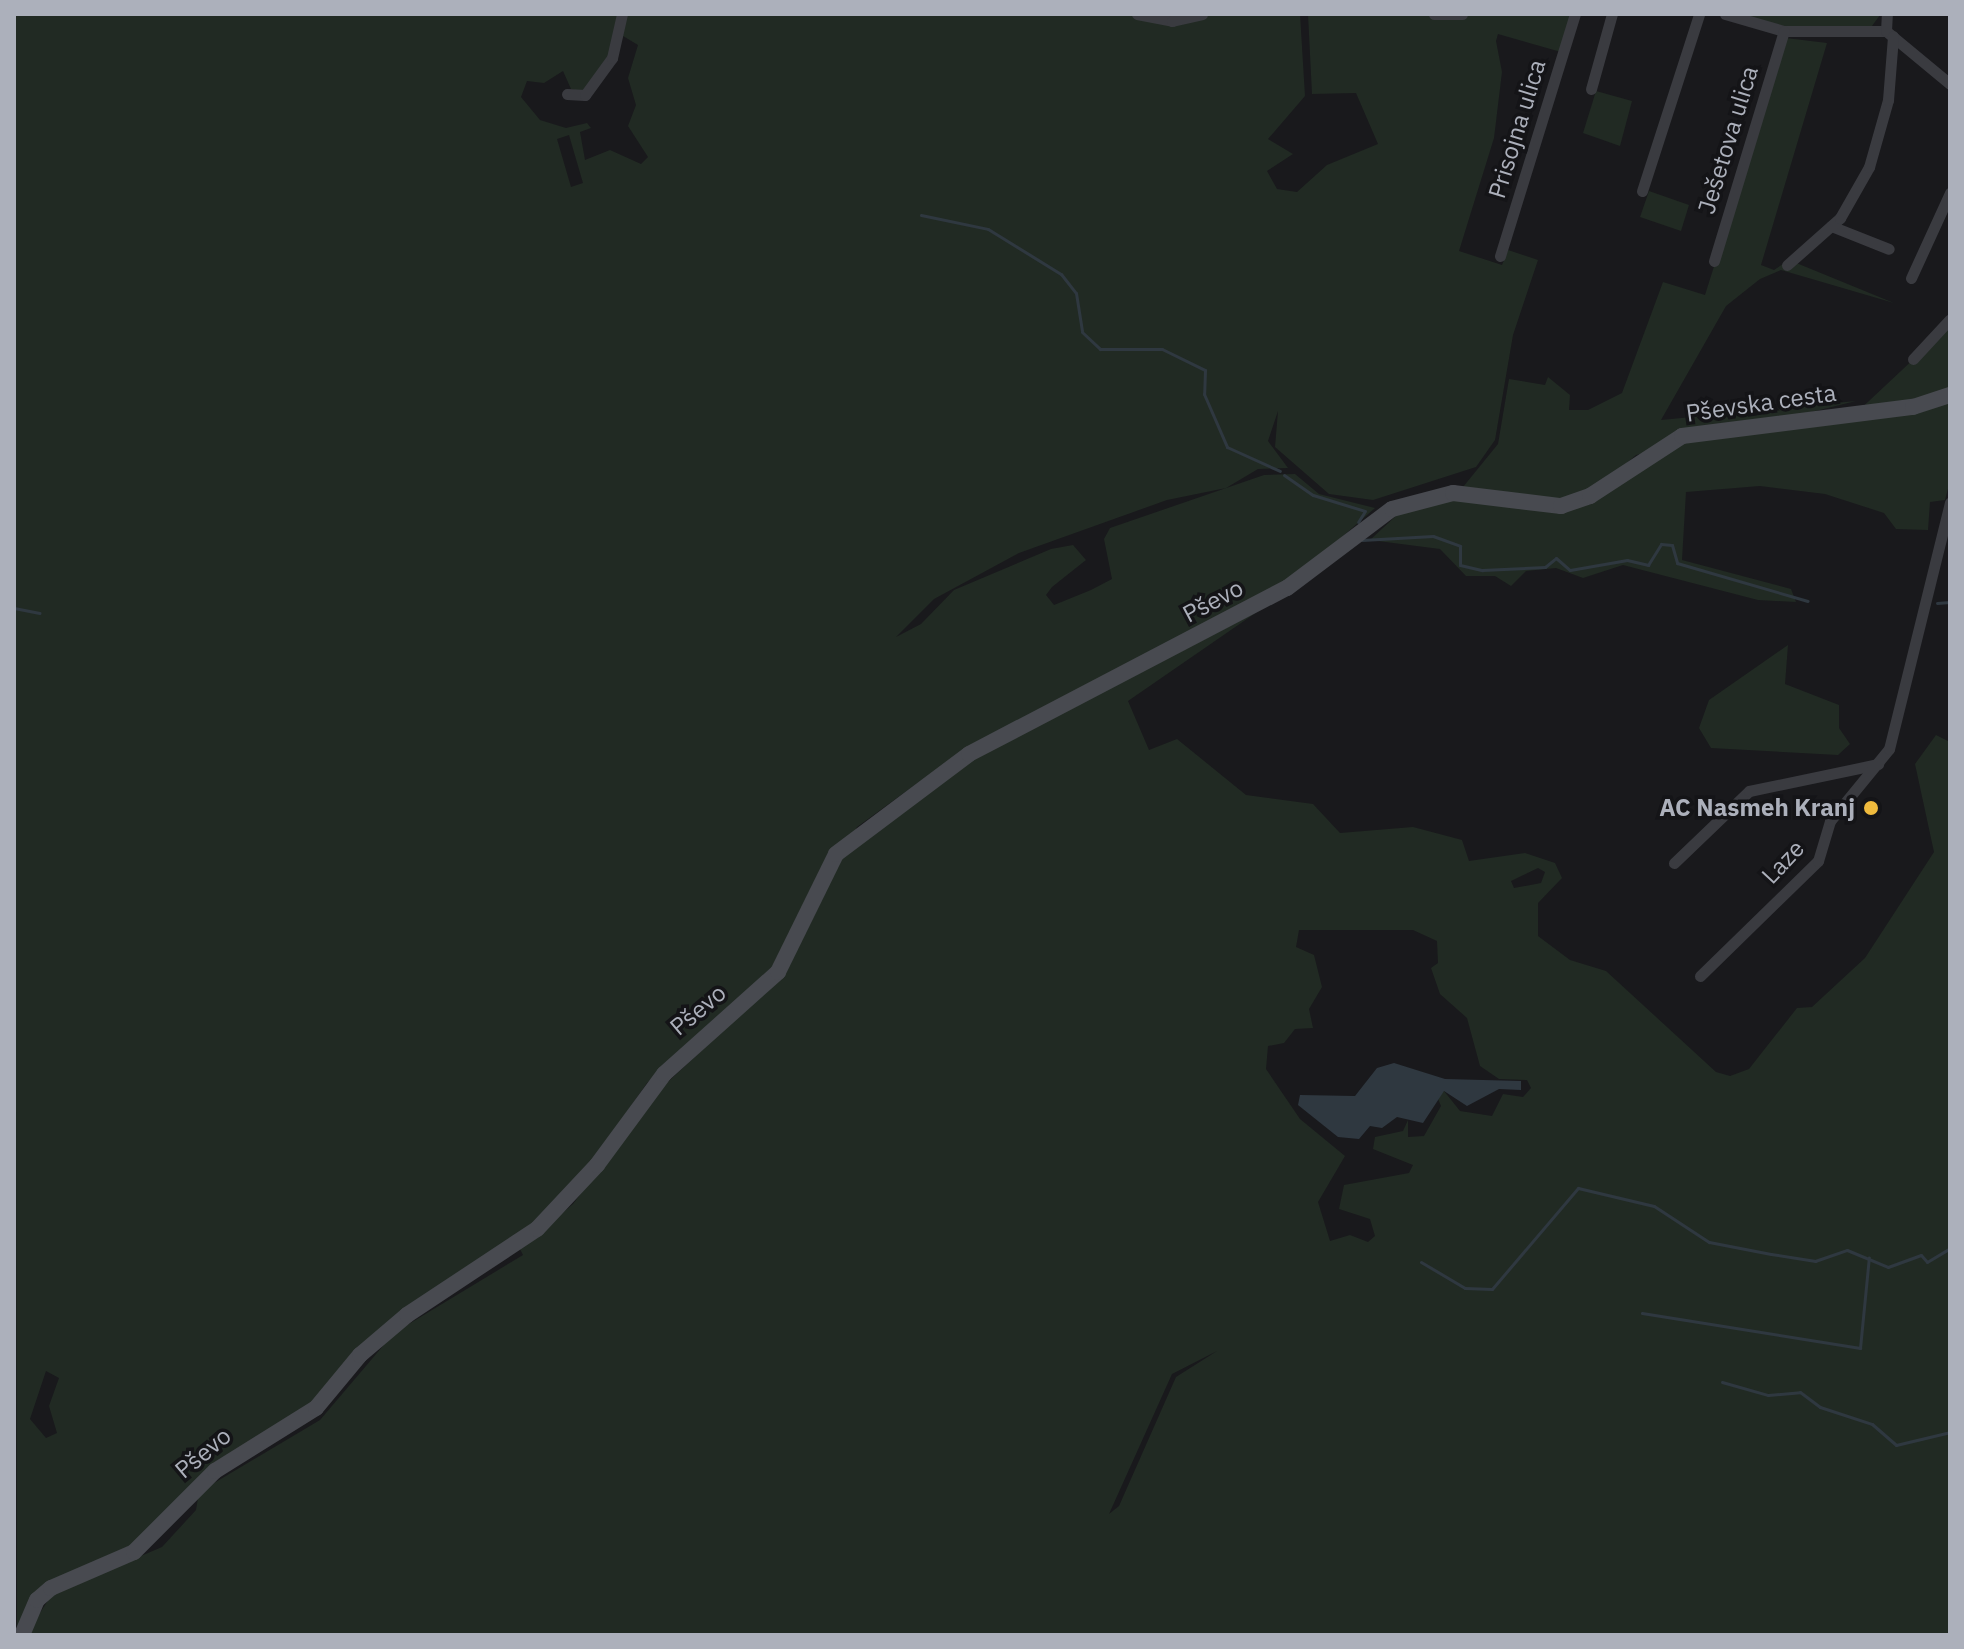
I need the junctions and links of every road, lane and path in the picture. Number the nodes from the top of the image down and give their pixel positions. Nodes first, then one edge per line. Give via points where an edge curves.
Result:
1 (622, 14) edge
2 (1137, 14) edge
3 (1202, 14) edge
4 (1434, 14) edge
5 (1462, 14) edge
6 (1575, 14) edge
7 (1612, 14) edge
8 (1699, 14) edge
9 (1725, 14) edge
10 (1887, 14) edge
11 (1784, 31) junction
12 (1889, 33) junction
13 (1950, 84) edge
14 (1591, 89) dead end
15 (567, 94) dead end
16 (1642, 191) dead end
17 (1950, 193) edge
18 (1831, 226) junction
19 (1889, 249) dead end
20 (1500, 256) dead end
21 (1714, 261) dead end
22 (1787, 265) dead end
23 (1911, 278) dead end
24 (1950, 319) edge
25 (1913, 359) dead end
26 (1950, 395) edge
27 (1453, 493) joint
28 (1950, 502) edge
29 (1878, 764) junction
30 (1674, 863) dead end
31 (1700, 976) dead end
32 (22, 1635) edge

1 - 15 street via 619,45 606,67 585,95
2 - 3 street via 1172,21
4 - 5 street
6 - 20 street, Prisojna ulica
7 - 14 street
8 - 16 street
9 - 11 street
10 - 12 street
11 - 12 street
11 - 21 street, Ješetova ulica
12 - 13 street
12 - 18 street via 1888,100 1869,167
17 - 23 street
18 - 19 street
18 - 22 street
24 - 25 street
26 - 27 street, Pševska cesta via 1913,407 1682,436 1561,506
27 - 32 street, Pševo via 1392,509 1287,588 969,754 869,824 836,854 778,972 664,1074 570,1197 537,1229 407,1315 360,1355 316,1408 215,1471 134,1552 51,1588 37,1600
28 - 29 street, Laze via 1920,642
29 - 30 street via 1749,791
29 - 31 street, Laze via 1830,821 1818,861

